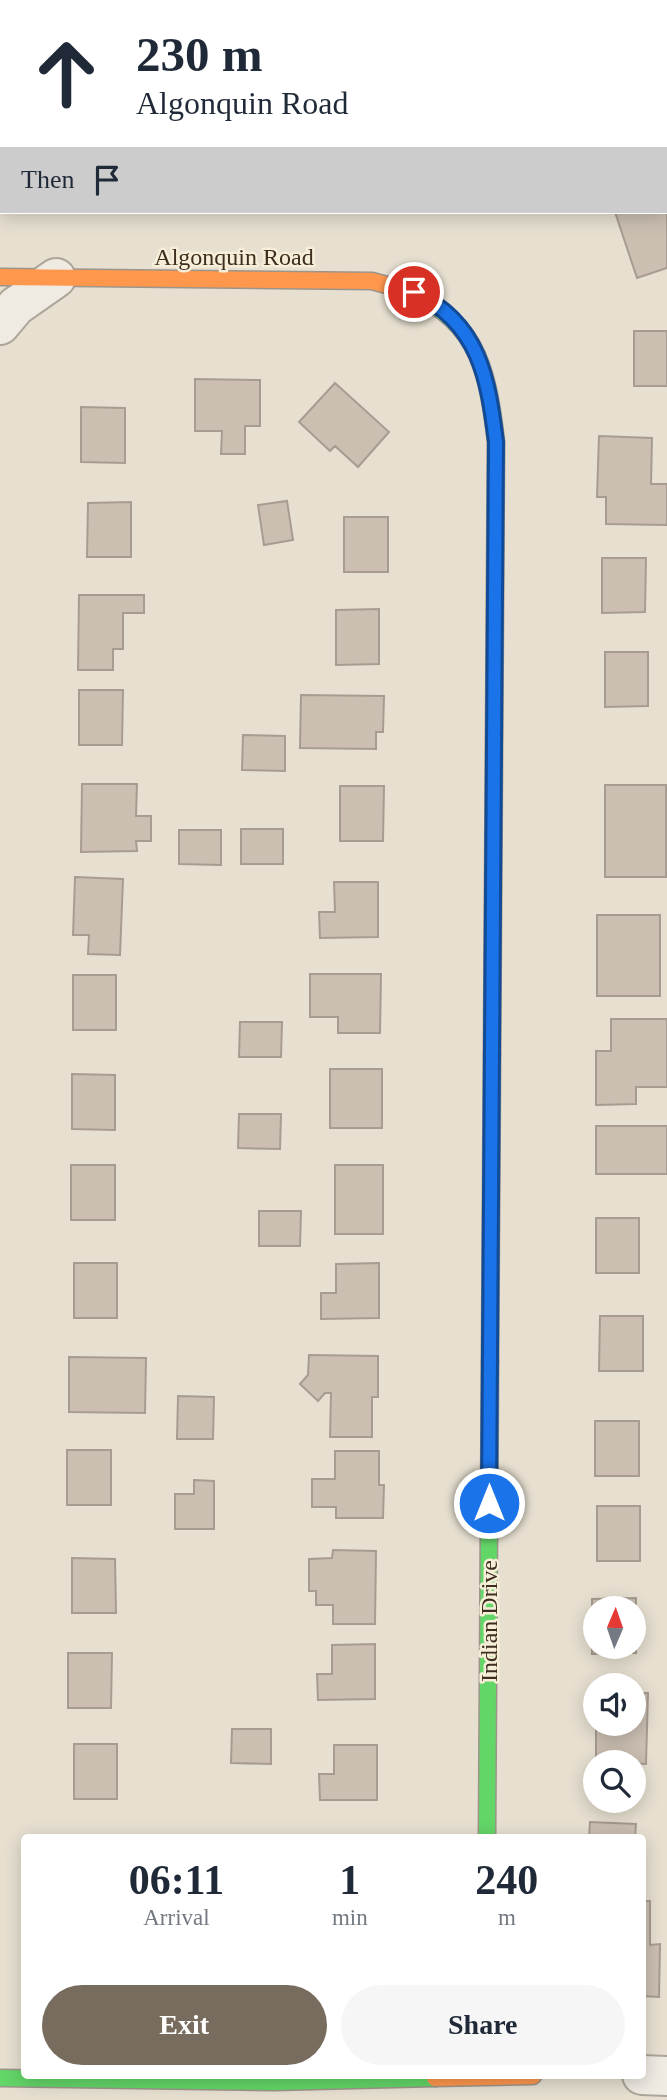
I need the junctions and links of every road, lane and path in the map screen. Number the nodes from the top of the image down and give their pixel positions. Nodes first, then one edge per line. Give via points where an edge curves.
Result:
1 (0, 277) edge
2 (55, 278) junction
3 (455, 322) joint
4 (0, 325) edge
5 (487, 1834) edge
6 (646, 2075) edge
7 (667, 2076) edge
8 (201, 2079) edge
9 (346, 2079) edge
10 (483, 2079) edge
11 (483, 2100) edge

1 - 2 street, Algonquin Road
2 - 3 street, Algonquin Road via 372,281 400,286 428,299
2 - 4 street via 16,306
3 - 5 street, Indian Drive via 485,370 496,442
6 - 7 street
8 - 9 street
10 - 11 street

